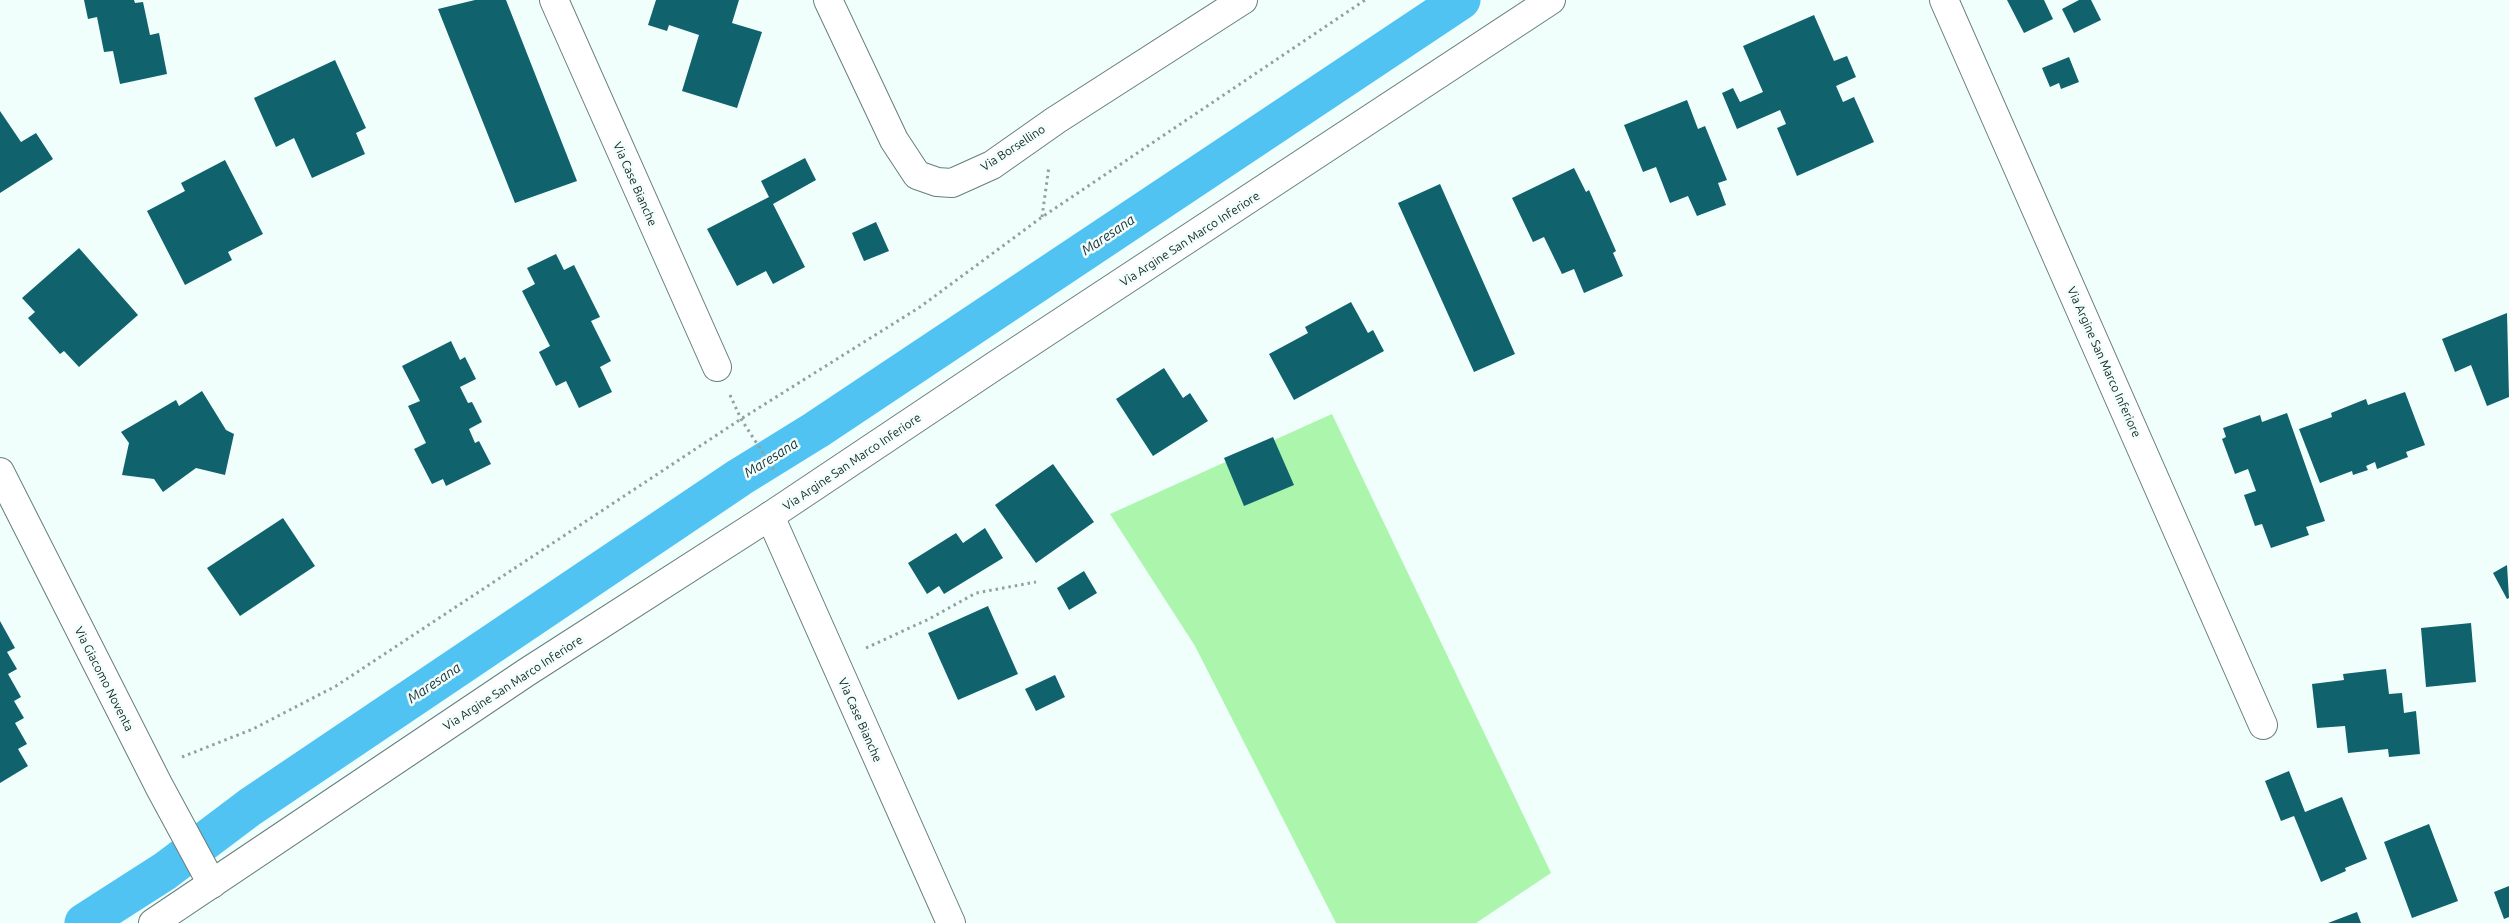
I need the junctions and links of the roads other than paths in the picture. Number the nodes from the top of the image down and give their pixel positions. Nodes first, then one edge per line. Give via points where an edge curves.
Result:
1 (554, 0) edge
2 (828, 0) edge
3 (1243, 0) edge
4 (1551, 0) edge
5 (1944, 0) edge
6 (717, 367) road end
7 (0, 472) edge
8 (770, 516) junction
9 (9, 519) edge
10 (2263, 725) dead end
11 (207, 876) junction
12 (153, 923) edge
13 (951, 923) edge

1 - 6 street, Via Case Bianche
2 - 3 street, Via Borsellino via 894,140 917,175 952,184 992,165
4 - 8 street, Via Argine San Marco Inferiore
5 - 10 street, Via Argine San Marco Inferiore
7 - 9 street, Via Giacomo Noventa
8 - 11 street, Via Argine San Marco Inferiore
8 - 13 street, Via Case Bianche
9 - 11 street, Via Giacomo Noventa
11 - 12 street, Via Argine San Marco Inferiore

